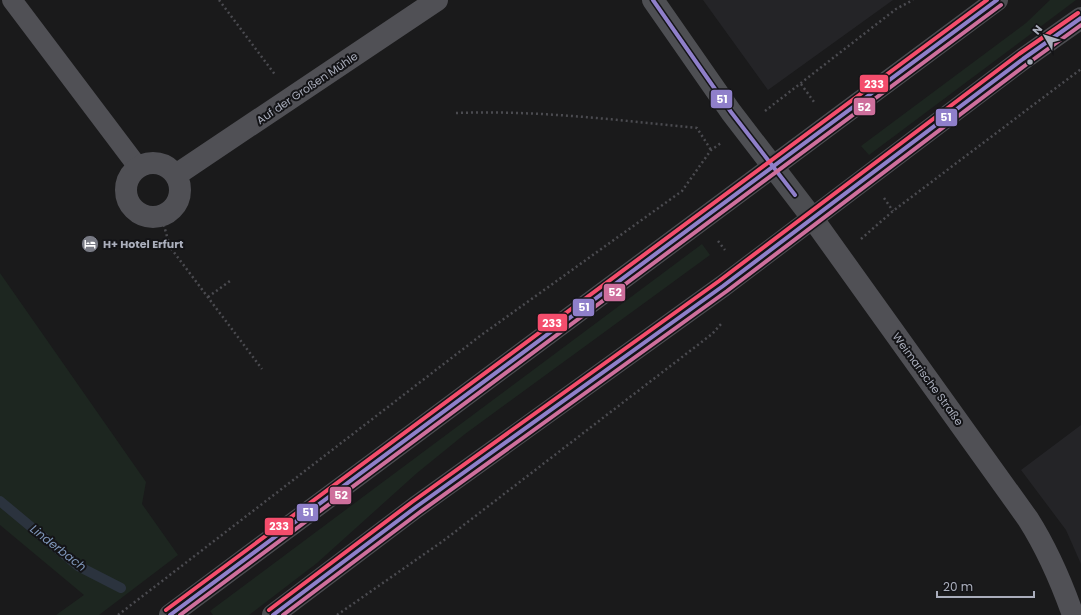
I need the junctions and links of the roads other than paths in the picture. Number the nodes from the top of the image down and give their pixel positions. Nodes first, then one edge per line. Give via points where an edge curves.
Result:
1 (12, 0) edge
2 (437, 0) edge
3 (653, 0) edge
4 (997, 0) edge
5 (1081, 18) edge
6 (138, 167) junction
7 (774, 168) junction
8 (176, 175) junction
9 (813, 219) junction
10 (170, 615) edge
11 (273, 615) edge
12 (1073, 615) edge

1 - 6 lane
2 - 8 street, Auf der Großen Mühle
3 - 7 street via 731,112
4 - 7 main road
5 - 9 main road
6 - 8 street via 156,162 169,167
6 - 8 street via 129,177 126,186 128,210 152,217 170,211 178,199 180,190
7 - 9 main road
7 - 10 main road
9 - 11 main road via 416,507
9 - 12 street, Weimarische Straße via 1024,512 1061,581

